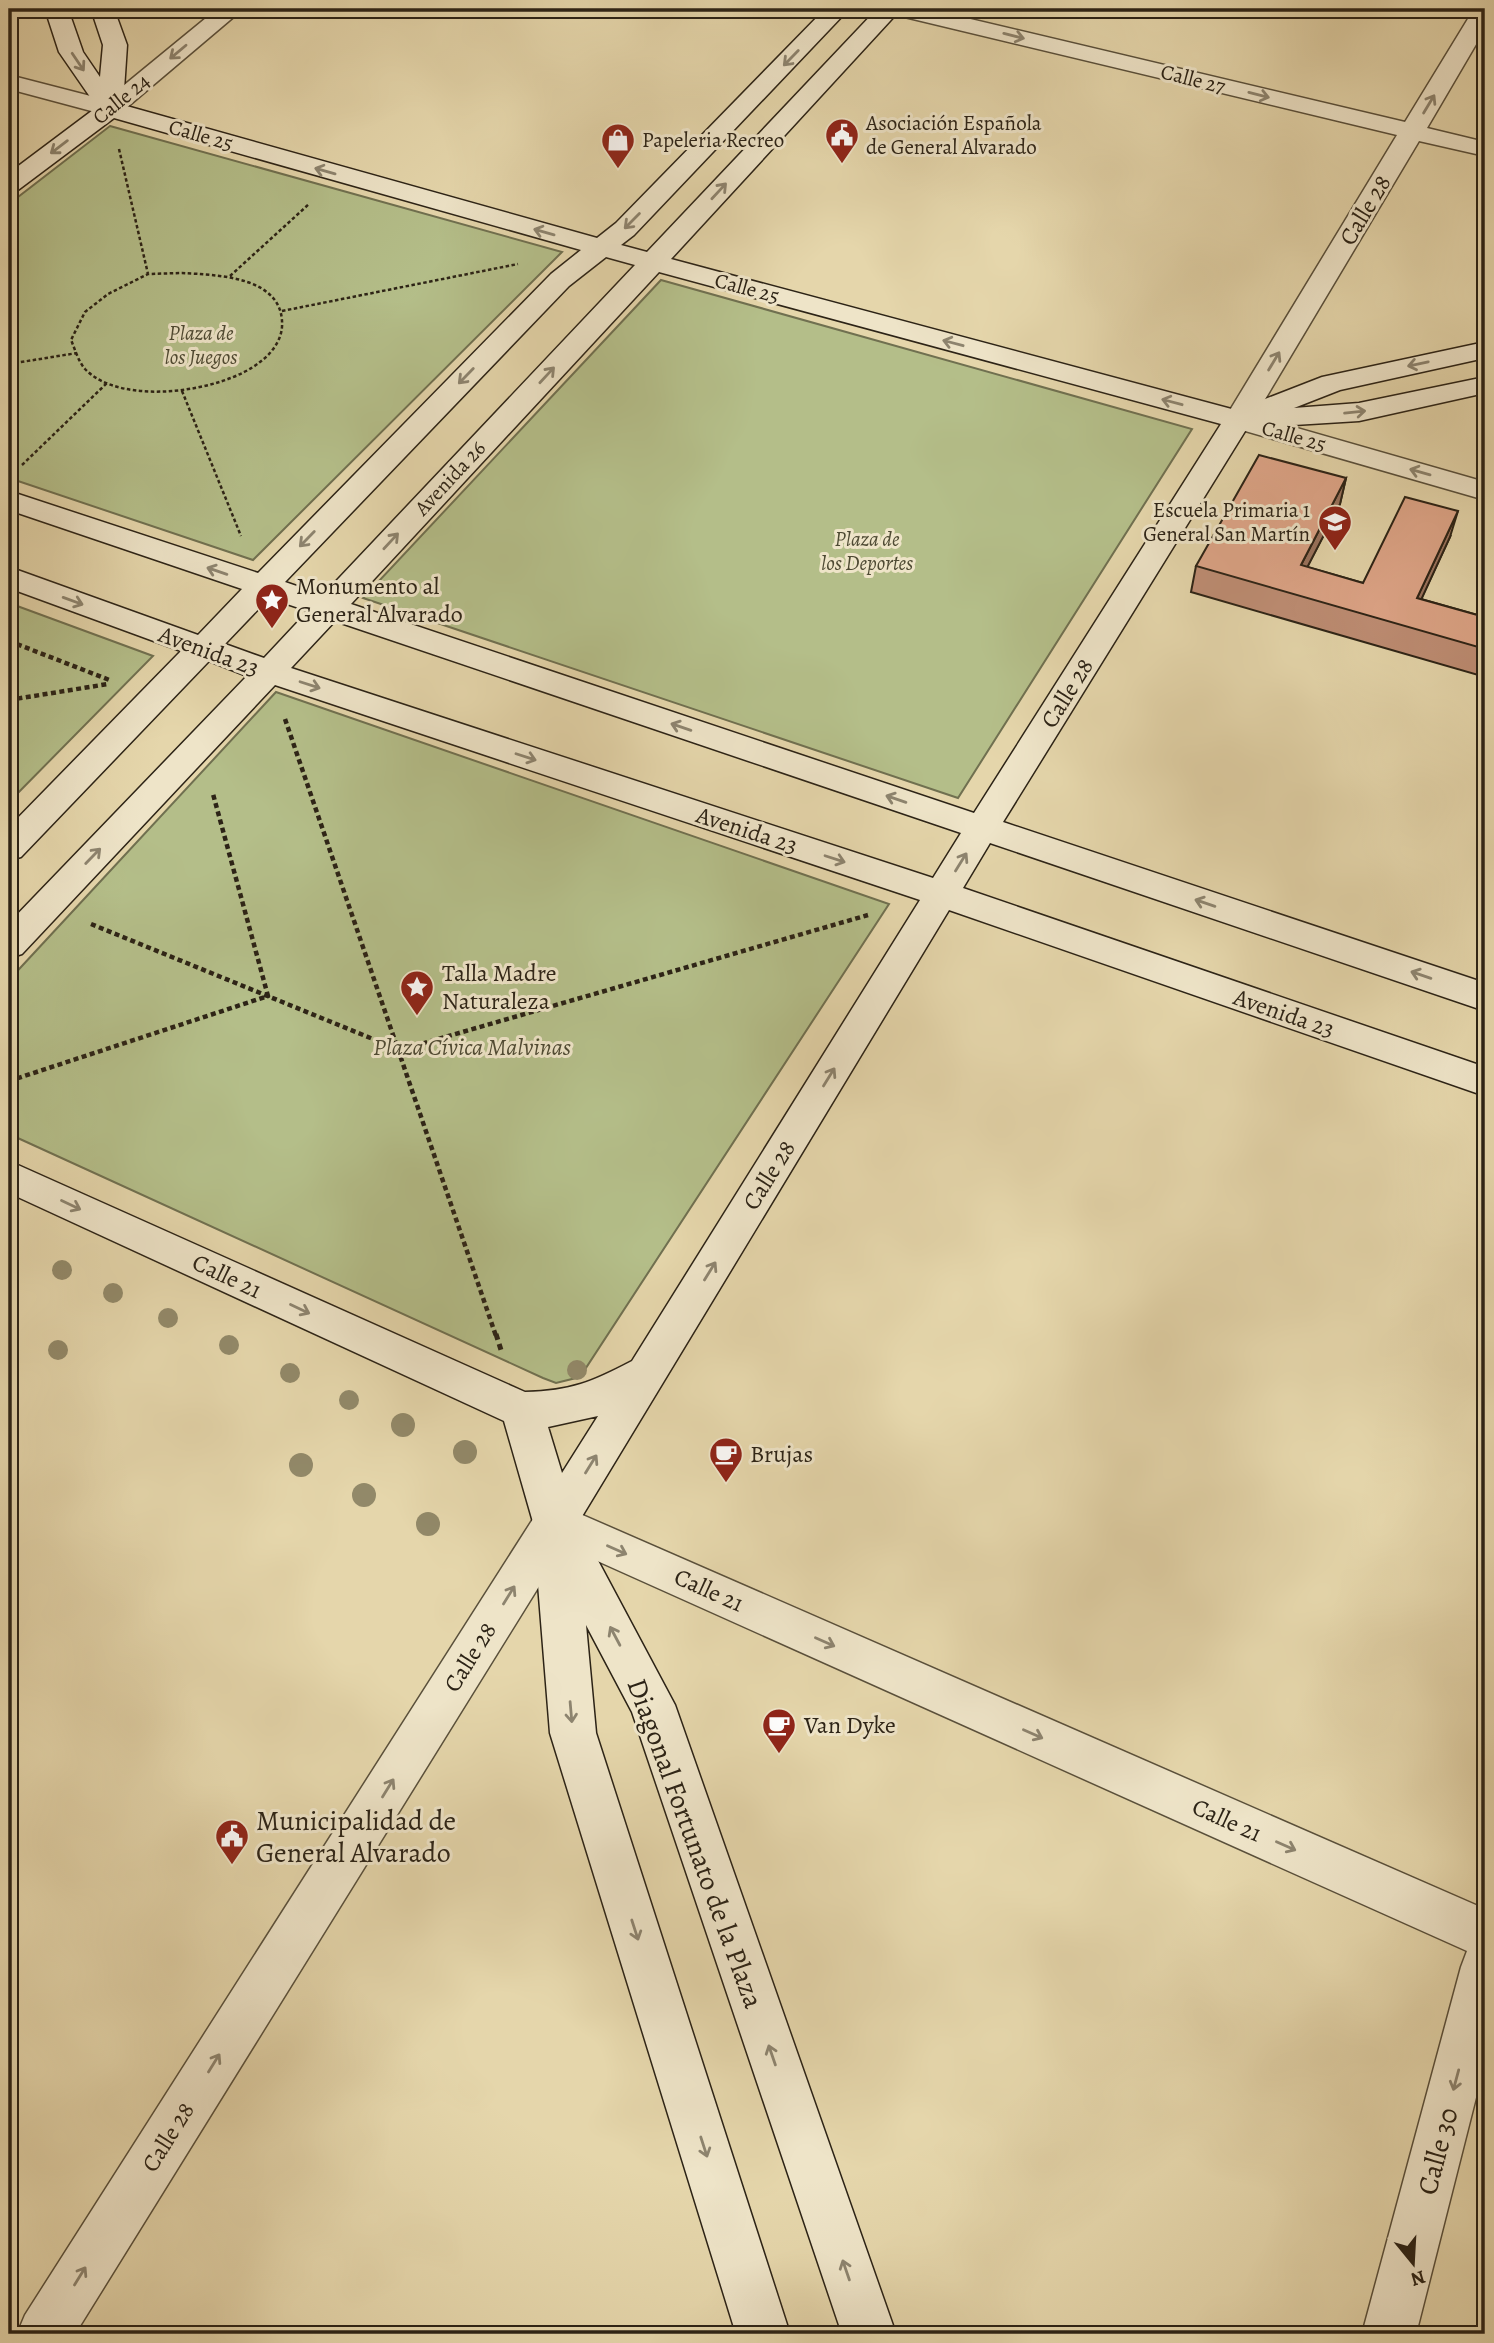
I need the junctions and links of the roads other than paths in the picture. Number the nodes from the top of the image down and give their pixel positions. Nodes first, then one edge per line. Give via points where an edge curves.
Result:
1 (57, 9) edge
2 (103, 9) edge
3 (231, 9) edge
4 (838, 9) edge
5 (890, 9) edge
6 (900, 9) edge
7 (1485, 10) edge
8 (9, 82) edge
9 (110, 109) junction
10 (1412, 132) junction
11 (1485, 149) edge
12 (9, 186) edge
13 (599, 248) junction
14 (652, 262) junction
15 (1485, 350) edge
16 (1485, 386) edge
17 (1238, 420) junction
18 (1485, 491) edge
19 (9, 500) edge
20 (9, 577) edge
21 (261, 586) junction
22 (328, 609) junction
23 (200, 648) junction
24 (279, 660) junction
25 (982, 828) junction
26 (9, 848) edge
27 (941, 894) junction
28 (9, 945) edge
29 (1485, 997) edge
30 (1485, 1082) edge
31 (9, 1176) edge
32 (649, 1371) junction
33 (522, 1410) junction
34 (555, 1522) junction
35 (1485, 1934) edge
36 (1485, 1967) edge
37 (44, 2334) edge
38 (763, 2334) edge
39 (869, 2334) edge
40 (1389, 2334) edge

1 -> 9 main road via 71,52
2 - 9 main road via 116,45
3 -> 9 main road, Calle 24
4 -> 13 main road via 625,229
14 -> 5 main road, Avenida 26
6 -> 10 main road, Calle 27
10 -> 7 main road, Calle 28
8 - 9 main road, Calle 25
9 -> 12 main road, Calle 24
13 -> 9 main road, Calle 25
10 - 11 main road, Calle 27
17 -> 10 main road, Calle 28
13 - 14 main road, Calle 25
13 -> 21 main road via 560,280
17 -> 14 main road, Calle 25
22 -> 14 main road, Avenida 26
15 -> 17 main road via 1332,383
17 -> 16 main road via 1359,412
18 -> 17 main road, Calle 25
17 - 25 main road, Calle 28
21 -> 19 main road
20 -> 23 main road, Avenida 23
21 - 22 main road
21 - 23 main road
22 - 24 main road, Avenida 26
25 -> 22 main road
23 - 24 main road, Avenida 23
23 - 26 main road
24 -> 27 main road, Avenida 23
28 -> 24 main road, Avenida 26
27 -> 25 main road, Calle 28
29 -> 25 main road
27 - 30 main road, Avenida 23
32 -> 27 main road, Calle 28
31 -> 33 main road, Calle 21
32 - 33 main road via 587,1404
34 -> 32 main road, Calle 28
33 - 34 main road
34 -> 35 main road, Calle 21
37 -> 34 main road, Calle 28
34 -> 38 main road via 573,1733
39 -> 34 main road, Diagonal Fortunato de la Plaza via 652,1704
36 -> 40 main road, Calle 30

